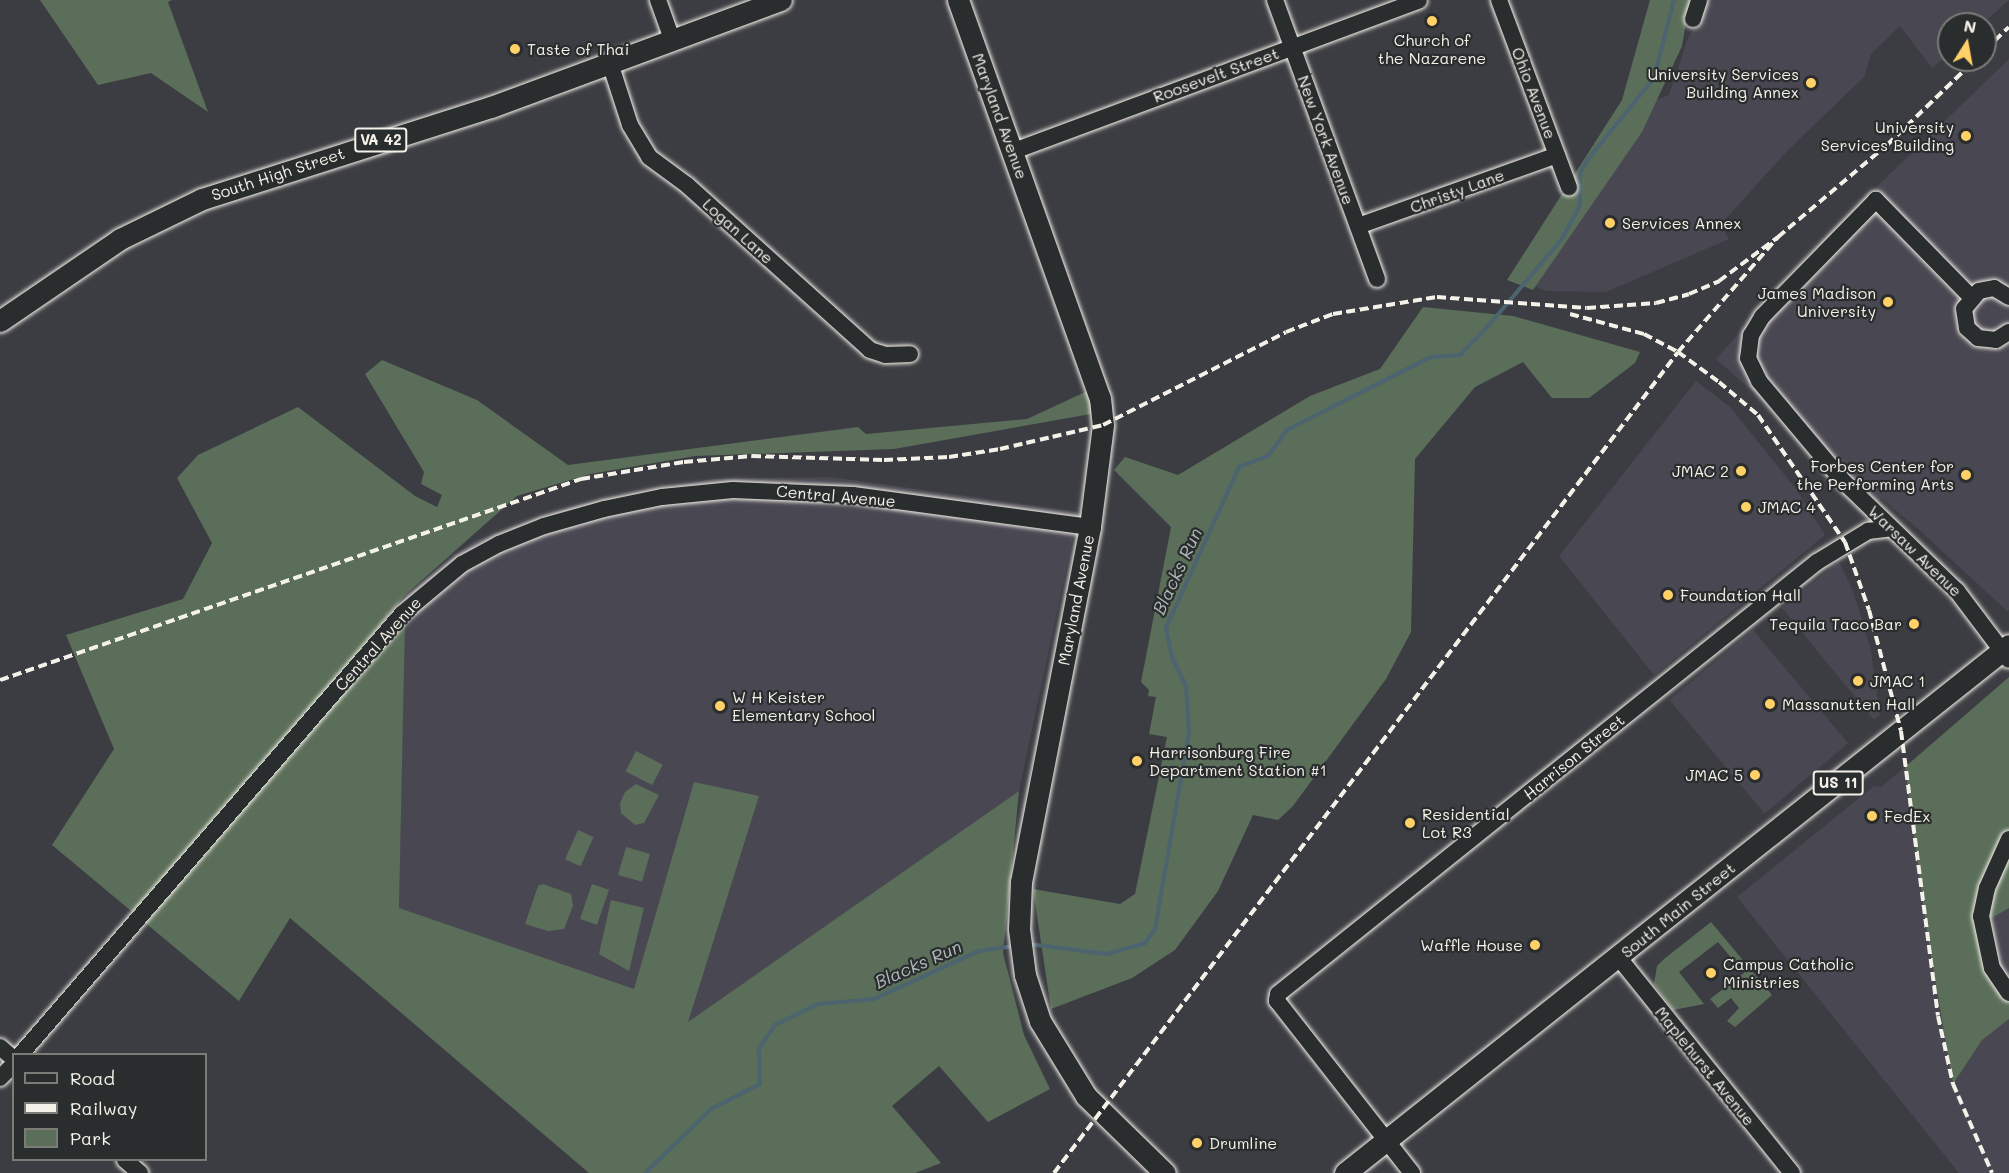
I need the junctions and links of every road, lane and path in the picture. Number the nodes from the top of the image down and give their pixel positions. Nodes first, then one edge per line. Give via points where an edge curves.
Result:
1 (658, 0) edge
2 (781, 0) edge
3 (958, 0) edge
4 (1275, 0) edge
5 (1419, 0) edge
6 (1498, 0) edge
7 (1700, 0) edge
8 (1694, 20) dead end
9 (672, 39) junction
10 (1292, 47) junction
11 (610, 63) junction
12 (1014, 151) junction
13 (1557, 155) junction
14 (1569, 187) dead end
15 (1358, 226) junction
16 (1377, 279) dead end
17 (1971, 297) junction
18 (2009, 297) edge
19 (0, 321) edge
20 (2009, 332) edge
21 (910, 354) dead end
22 (1090, 527) junction
23 (1891, 528) junction
24 (2007, 651) edge
25 (2009, 839) edge
26 (1619, 958) junction
27 (2009, 993) edge
28 (0, 1047) edge
29 (22, 1053) edge
30 (12, 1059) edge
31 (12, 1063) edge
32 (0, 1078) edge
33 (1386, 1140) junction
34 (126, 1161) edge
35 (140, 1173) edge
36 (1165, 1173) edge
37 (1345, 1173) edge
38 (1412, 1173) edge
39 (1792, 1173) edge

1 - 9 street
2 - 9 main road, South High Street / VA 42
3 - 12 main road, Maryland Avenue
4 - 10 street, New York Avenue
5 - 10 street, Roosevelt Street
6 - 13 street, Ohio Avenue
7 - 8 street
9 - 11 main road, South High Street / VA 42
10 - 12 street, Roosevelt Street
10 - 15 street, New York Avenue
11 - 19 main road, South High Street / VA 42 via 490,107 202,199 120,239
11 - 21 street, Logan Lane via 633,132 655,163 687,185 870,350 885,355
12 - 22 main road, Maryland Avenue via 1100,398 1103,425
13 - 14 street, Ohio Avenue
13 - 15 street, Christy Lane
15 - 16 street, New York Avenue
17 - 18 street via 1988,288
17 - 20 street via 1964,309 1970,332 1983,340 1996,340
17 - 23 street, Warsaw Avenue via 1876,200 1762,317 1751,335 1748,358 1759,381 1842,480
22 - 29 street, Central Avenue via 853,495 733,490 662,497 604,510 544,526 499,544 462,564 402,614
22 - 36 main road, Maryland Avenue via 1021,882 1022,958 1031,998 1057,1053 1100,1111
23 - 24 street, Warsaw Avenue via 1958,591
23 - 33 street, Harrison Street via 1868,531 1817,562 1278,994 1282,1006
24 - 26 main road, South Main Street / US 11
25 - 27 street via 1987,888 1981,916 1992,968
26 - 33 main road, South Main Street / US 11
26 - 39 street, Maplehurst Avenue
28 - 30 street
31 - 32 street
33 - 37 main road, South Main Street / US 11
33 - 38 street
34 - 35 street

